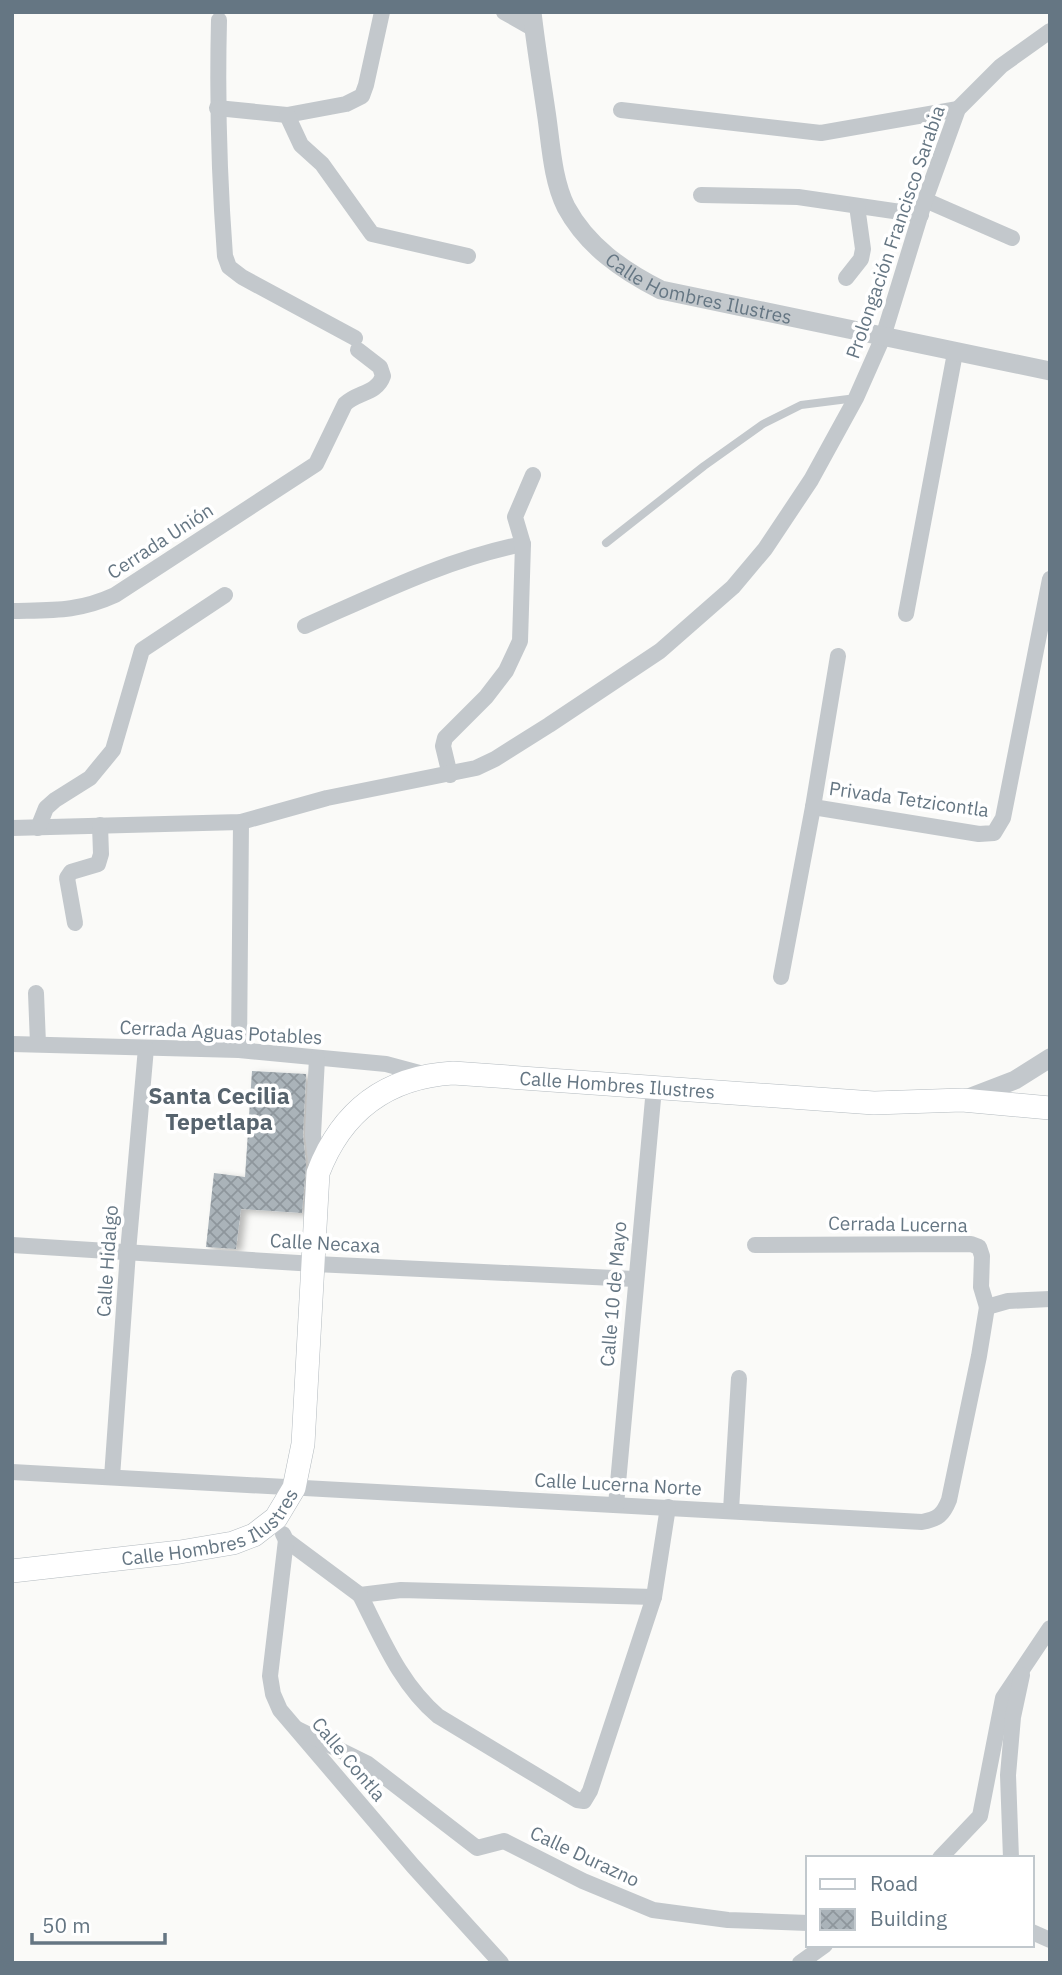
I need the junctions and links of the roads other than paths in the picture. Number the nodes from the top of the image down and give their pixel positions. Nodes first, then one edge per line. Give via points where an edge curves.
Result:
1 (382, 12) edge
2 (504, 12) edge
3 (219, 20) dead end
4 (533, 21) edge
5 (1050, 31) edge
6 (216, 108) junction
7 (958, 109) junction
8 (621, 110) dead end
9 (287, 116) junction
10 (701, 195) dead end
11 (858, 206) junction
12 (923, 207) junction
13 (1012, 238) dead end
14 (468, 256) dead end
15 (846, 278) dead end
16 (883, 337) junction
17 (955, 353) junction
18 (1050, 371) edge
19 (856, 398) junction
20 (533, 475) dead end
21 (606, 543) dead end
22 (523, 544) junction
23 (1050, 579) edge
24 (225, 595) dead end
25 (12, 611) edge
26 (906, 614) dead end
27 (305, 626) dead end
28 (838, 656) dead end
29 (450, 775) junction
30 (813, 807) junction
31 (241, 822) junction
32 (100, 825) junction
33 (12, 828) edge
34 (37, 828) junction
35 (75, 923) dead end
36 (781, 977) dead end
37 (36, 993) dead end
38 (12, 1044) edge
39 (38, 1044) junction
40 (146, 1048) junction
41 (239, 1050) junction
42 (317, 1058) junction
43 (1050, 1058) edge
44 (427, 1074) junction
45 (654, 1088) junction
46 (962, 1100) junction
47 (1050, 1108) edge
48 (318, 1173) junction
49 (12, 1245) edge
50 (755, 1245) dead end
51 (128, 1252) junction
52 (315, 1264) junction
53 (635, 1279) junction
54 (1050, 1299) edge
55 (986, 1307) junction
56 (739, 1378) dead end
57 (12, 1472) edge
58 (112, 1477) junction
59 (294, 1488) junction
60 (616, 1505) junction
61 (668, 1507) junction
62 (731, 1510) junction
63 (276, 1518) junction
64 (286, 1540) junction
65 (12, 1571) edge
66 (360, 1595) junction
67 (654, 1597) junction
68 (1050, 1628) edge
69 (1025, 1662) junction
70 (297, 1729) junction
71 (942, 1856) edge
72 (1011, 1856) edge
73 (806, 1923) edge
74 (1034, 1933) edge
75 (1050, 1940) edge
76 (822, 1947) edge
77 (501, 1963) edge
78 (800, 1963) edge

1 - 9 street via 362,96 346,104
2 - 4 street
3 - 6 street
4 - 16 street, Calle Hombres Ilustres via 554,166 566,206 606,256 630,275 661,290
5 - 7 street, Prolongación Francisco Sarabia via 1001,66
6 - 9 street
6 - 25 street, Cerrada Unión via 229,267 356,344 380,367 381,383 345,404 316,464 116,595 71,610
7 - 8 street via 821,133
7 - 12 street, Prolongación Francisco Sarabia
9 - 14 street via 300,145 323,164 372,234
10 - 11 street via 797,197
11 - 12 street
11 - 15 street via 863,249
12 - 13 street
12 - 16 street, Prolongación Francisco Sarabia
16 - 17 street, Calle Hombres Ilustres
16 - 19 street, Prolongación Francisco Sarabia
17 - 18 street, Calle Hombres Ilustres
17 - 26 street
19 - 21 lane via 801,405 763,424
19 - 29 street, Prolongación Francisco Sarabia via 811,480 733,587 660,651 550,725 495,759
20 - 22 street via 515,517
22 - 27 street via 488,551 393,586
22 - 29 street via 520,641 500,680 445,738
23 - 30 street, Privada Tetzicontla via 1003,818 994,833
24 - 34 street via 142,650 113,750 90,778 46,808
28 - 30 street
29 - 31 street, Prolongación Francisco Sarabia via 327,798
30 - 36 street, Privada Tetzicontla
31 - 32 street, Prolongación Francisco Sarabia
31 - 41 street
32 - 34 street, Prolongación Francisco Sarabia
32 - 35 street via 98,864 71,872 67,878
33 - 34 street, Prolongación Francisco Sarabia
37 - 39 street
38 - 39 street, Cerrada Aguas Potables
39 - 40 street, Cerrada Aguas Potables
40 - 41 street, Cerrada Aguas Potables
40 - 51 street, Calle Hidalgo
41 - 42 street, Cerrada Aguas Potables
42 - 44 street, Cerrada Aguas Potables via 386,1064
42 - 48 street, Calle Hombres Ilustres via 313,1135
43 - 46 street, Calle Hombres Ilustres via 1015,1080
44 - 45 main road, Calle Hombres Ilustres
44 - 48 main road, Calle Hombres Ilustres via 382,1091 360,1108 326,1152
45 - 46 main road, Calle Hombres Ilustres via 874,1103
45 - 53 street, Calle 10 de Mayo
46 - 47 main road, Calle Hombres Ilustres
48 - 52 main road, Calle Hombres Ilustres
49 - 51 street, Calle Necaxa
50 - 55 street, Cerrada Lucerna via 971,1244 979,1247 982,1256
51 - 52 street, Calle Necaxa
51 - 58 street, Calle Hidalgo
52 - 53 street, Calle Necaxa
52 - 59 main road, Calle Hombres Ilustres via 303,1444
53 - 60 street, Calle 10 de Mayo
54 - 55 street
55 - 62 street, Calle Lucerna Norte via 949,1500 936,1520
56 - 62 street
57 - 58 street, Calle Lucerna Norte
58 - 59 street, Calle Lucerna Norte
59 - 60 street, Calle Lucerna Norte
59 - 63 main road, Calle Hombres Ilustres
60 - 61 street, Calle Lucerna Norte
61 - 62 street, Calle Lucerna Norte
61 - 67 street
63 - 64 street
63 - 65 main road, Calle Hombres Ilustres via 254,1535 233,1543
64 - 66 street
64 - 70 street, Calle Contla via 270,1676 280,1710
66 - 67 street via 401,1590
66 - 67 street via 407,1686 422,1702 438,1716 584,1801
68 - 69 street
69 - 71 street via 1003,1698 980,1816
69 - 72 street via 1013,1717 1008,1775
70 - 73 street, Calle Durazno via 368,1764 477,1848 504,1841 653,1910 728,1920
70 - 77 street, Calle Contla
74 - 75 street
76 - 78 street

